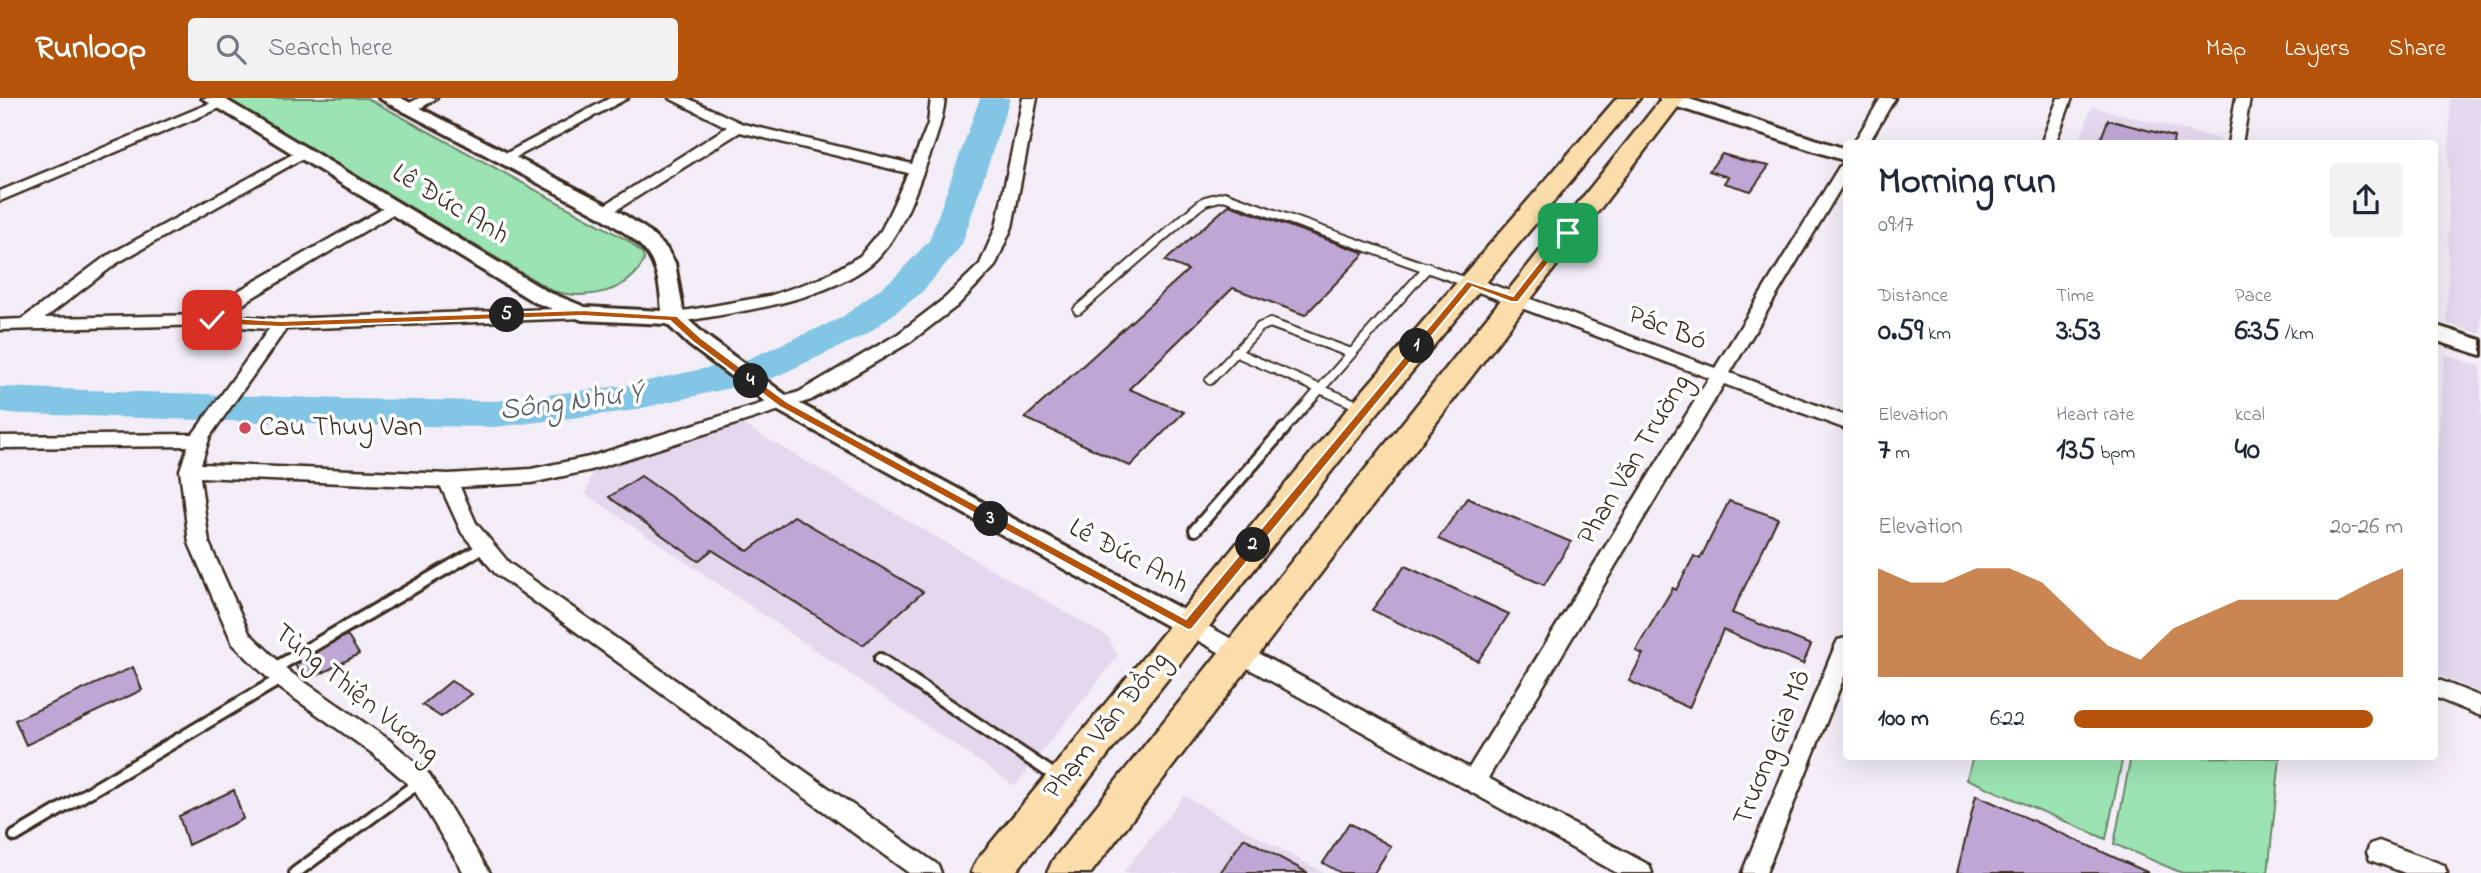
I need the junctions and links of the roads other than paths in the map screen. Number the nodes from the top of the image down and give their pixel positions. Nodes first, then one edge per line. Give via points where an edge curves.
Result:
1 (388, 98) edge
2 (430, 98) edge
3 (621, 98) edge
4 (676, 98) edge
5 (937, 98) edge
6 (1030, 98) edge
7 (1629, 98) edge
8 (1888, 98) edge
9 (2065, 98) edge
10 (2243, 98) edge
11 (1672, 99) edge
12 (216, 101) edge
13 (409, 109) junction
14 (738, 127) junction
15 (1862, 140) edge
16 (2049, 140) edge
17 (2236, 140) edge
18 (302, 153) junction
19 (1843, 154) edge
20 (504, 158) junction
21 (916, 170) junction
22 (1843, 172) edge
23 (0, 196) edge
24 (393, 208) junction
25 (605, 211) junction
26 (1428, 267) junction
27 (1471, 283) junction
28 (1515, 300) junction
29 (1079, 310) dead end
30 (582, 313) junction
31 (673, 318) junction
32 (212, 320) junction
33 (26, 324) junction
34 (281, 324) junction
35 (0, 325) edge
36 (2438, 333) edge
37 (2481, 348) edge
38 (1235, 352) junction
39 (1350, 353) junction
40 (1719, 377) junction
41 (1210, 380) dead end
42 (1317, 390) junction
43 (774, 398) junction
44 (1364, 409) junction
45 (1843, 423) edge
46 (200, 438) junction
47 (0, 442) edge
48 (190, 470) junction
49 (449, 481) junction
50 (1195, 530) dead end
51 (482, 548) junction
52 (1188, 625) junction
53 (1843, 653) edge
54 (1238, 655) junction
55 (880, 659) dead end
56 (278, 673) junction
57 (2438, 689) edge
58 (2481, 707) edge
59 (421, 781) junction
60 (1063, 782) junction
61 (1473, 782) junction
62 (15, 836) dead end
63 (2379, 852) dead end
64 (295, 873) edge
65 (478, 873) edge
66 (929, 873) edge
67 (991, 873) edge
68 (1067, 873) edge
69 (1640, 873) edge
70 (1754, 873) edge
71 (2435, 873) edge

1 - 13 street
2 - 13 street
3 - 20 street
4 - 14 street
5 - 21 street via 935,124
6 - 43 street via 1004,227 987,266 951,302 904,338 805,396
7 - 27 main road, Phạm Văn Đồng
8 - 15 street
9 - 16 street
10 - 17 street
11 - 19 street
11 - 28 main road, Phạm Văn Đồng
12 - 18 street, Lê Đức Anh
12 - 23 street
13 - 20 street
14 - 21 street
14 - 25 street
18 - 24 street, Lê Đức Anh
18 - 33 street via 111,260
20 - 25 street
21 - 31 street via 889,230 866,259 828,281 772,301
22 - 40 street, Phan Văn Trường
24 - 30 street, Lê Đức Anh via 541,297
24 - 32 street via 244,295
25 - 31 street via 656,247 665,259 671,277
26 - 27 lane
26 - 29 lane via 1224,196 1197,207
26 - 39 lane
27 - 28 street, Pác Bó
27 - 44 main road, Phạm Văn Đồng
28 - 40 street, Pác Bó
28 - 54 main road, Phạm Văn Đồng
30 - 31 street, Lê Đức Anh
30 - 34 street
31 - 43 street, Lê Đức Anh
32 - 33 street
32 - 34 street
33 - 35 street
34 - 46 street, Tùng Thiện Vương
36 - 37 street
38 - 39 lane via 1270,323
38 - 41 lane
38 - 42 lane
39 - 42 lane
40 - 45 street, Pác Bó
40 - 61 street, Phan Văn Trường
42 - 44 lane
42 - 50 lane
43 - 49 street via 592,463 531,475
43 - 52 street, Lê Đức Anh
44 - 52 main road, Phạm Văn Đồng
46 - 47 street
46 - 48 street, Tùng Thiện Vương
48 - 49 street
48 - 56 street, Tùng Thiện Vương via 199,543 241,638
49 - 51 street via 457,509
51 - 56 lane
51 - 66 street via 502,568
52 - 54 street, Lê Đức Anh
52 - 60 main road, Phạm Văn Đồng
53 - 70 street, Trương Gia Mô
54 - 61 street, Lê Đức Anh
54 - 68 main road, Phạm Văn Đồng
55 - 60 lane
56 - 59 street, Tùng Thiện Vương
56 - 62 lane
57 - 58 street
59 - 64 lane
59 - 65 street, Tùng Thiện Vương
60 - 67 main road, Phạm Văn Đồng
61 - 69 street, Lê Đức Anh
63 - 71 street

